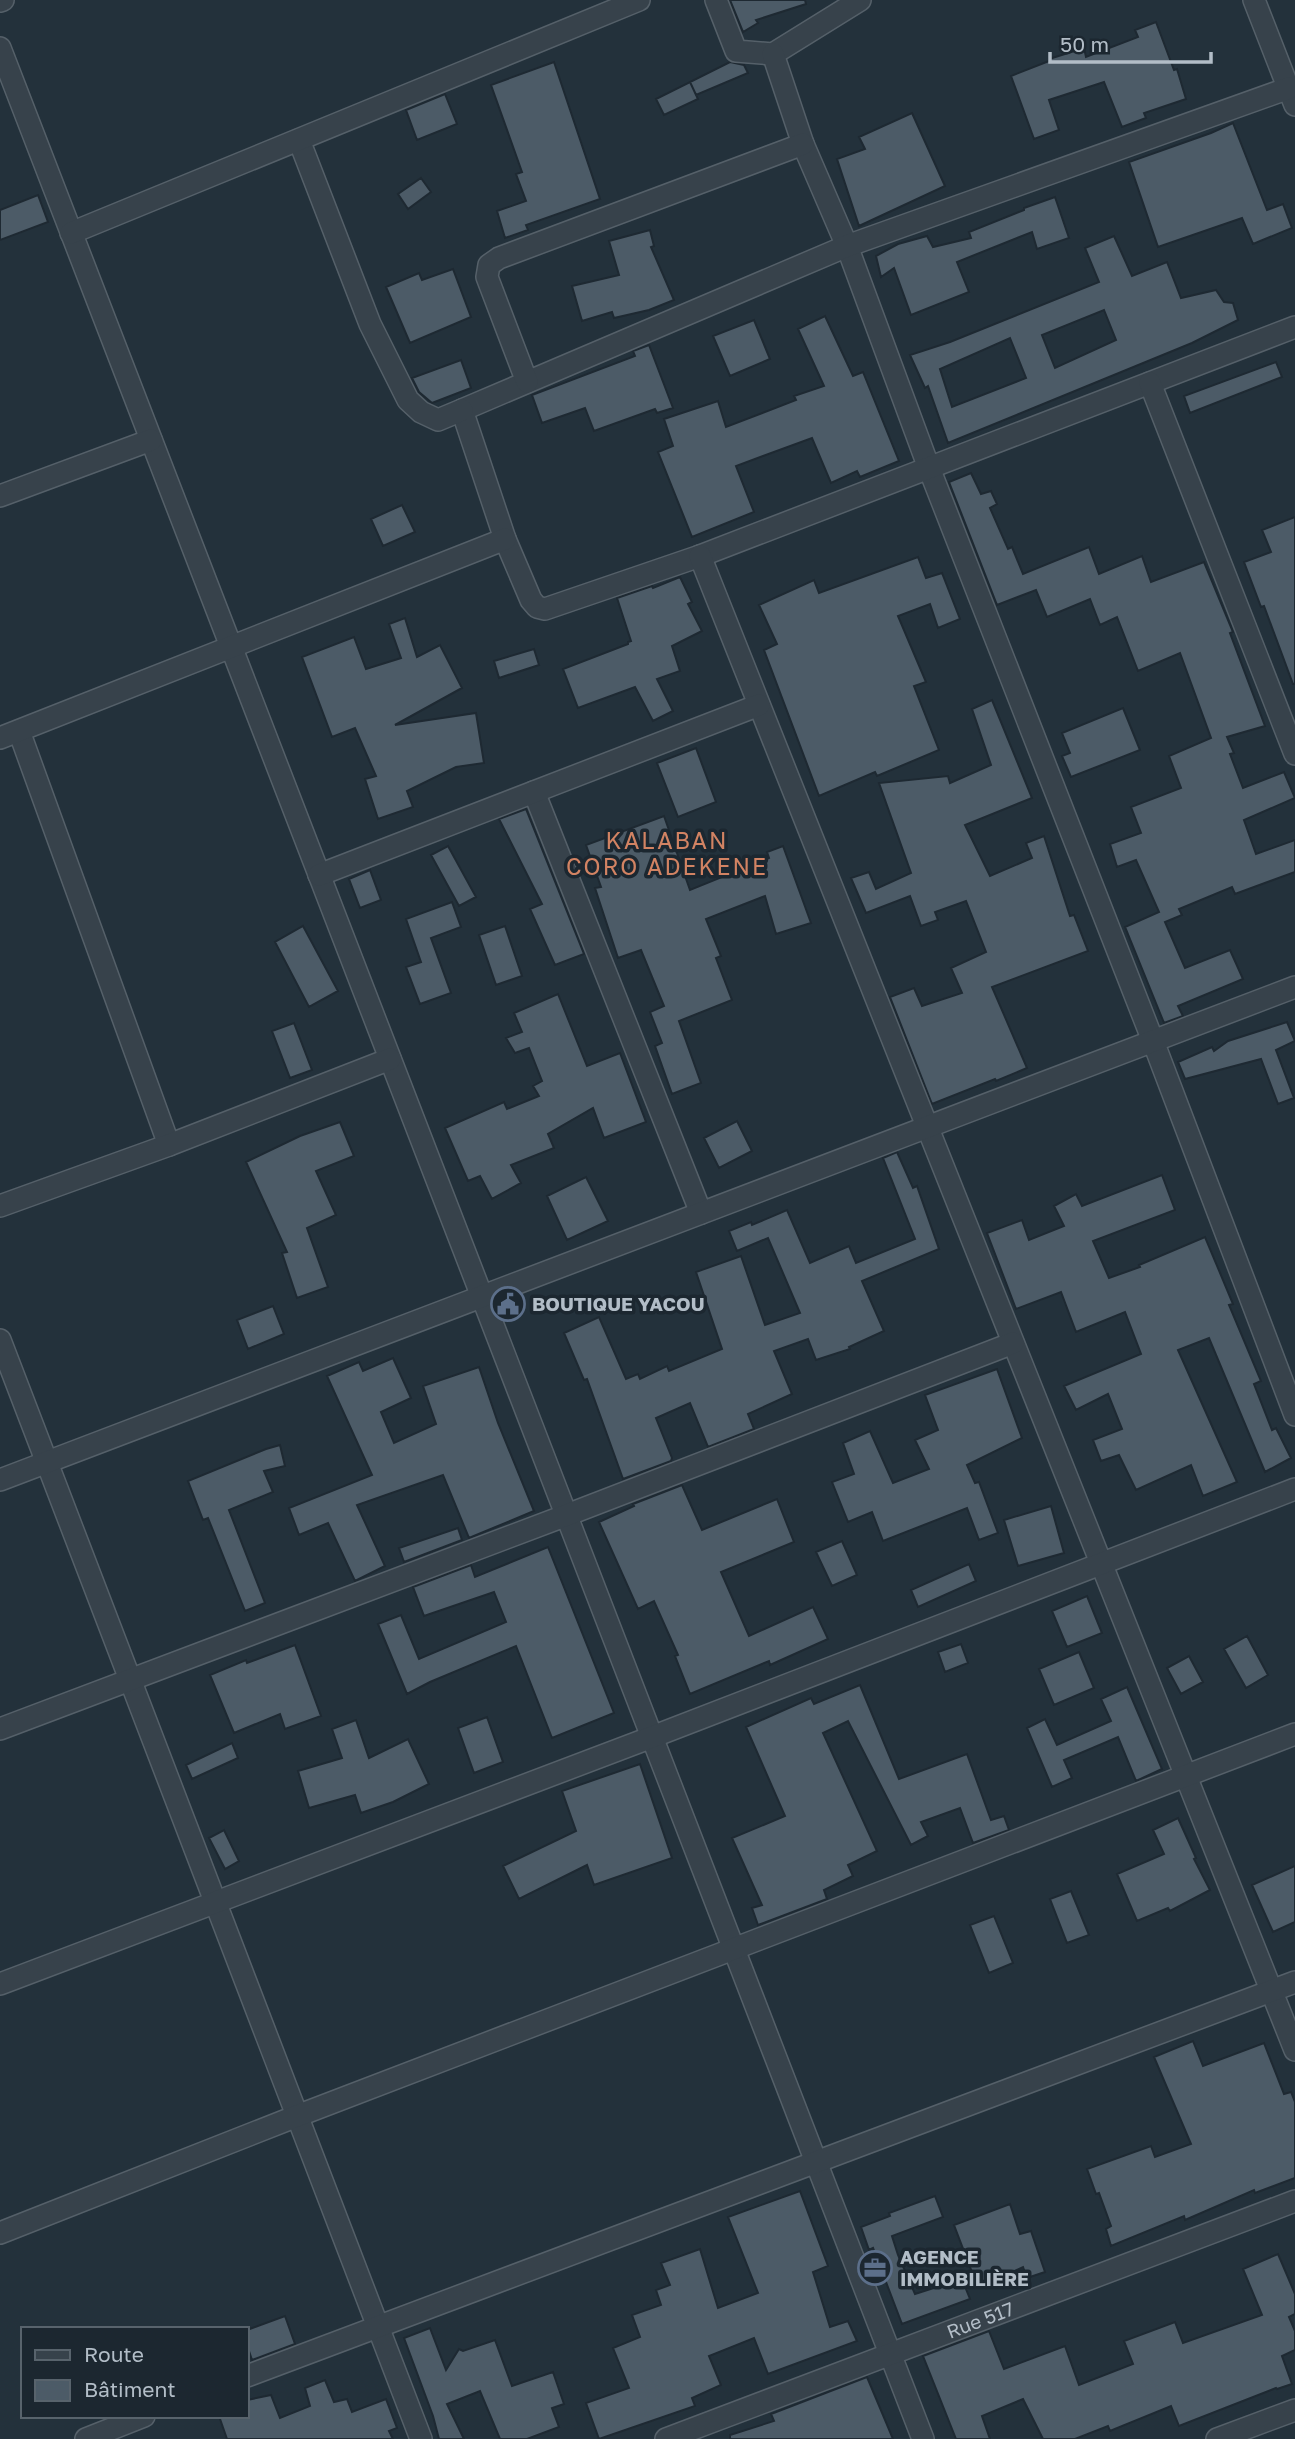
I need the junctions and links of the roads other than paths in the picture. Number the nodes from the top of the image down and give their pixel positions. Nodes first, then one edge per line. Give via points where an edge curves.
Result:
1 (639, 0) edge
2 (716, 0) edge
3 (860, 0) edge
4 (1254, 0) edge
5 (589, 10) edge
6 (0, 48) edge
7 (773, 54) junction
8 (1292, 97) edge
9 (299, 140) junction
10 (803, 144) junction
11 (71, 233) junction
12 (847, 246) junction
13 (1295, 327) edge
14 (527, 382) junction
15 (1150, 383) junction
16 (461, 410) junction
17 (151, 440) junction
18 (929, 468) junction
19 (0, 496) edge
20 (505, 539) junction
21 (700, 556) junction
22 (232, 647) junction
23 (760, 705) junction
24 (9, 735) edge
25 (1295, 754) edge
26 (534, 792) junction
27 (319, 875) junction
28 (1295, 987) edge
29 (1153, 1041) junction
30 (390, 1059) junction
31 (928, 1127) junction
32 (170, 1145) junction
33 (0, 1206) edge
34 (701, 1213) junction
35 (482, 1297) junction
36 (0, 1340) edge
37 (1013, 1343) junction
38 (1295, 1415) edge
39 (47, 1462) junction
40 (0, 1480) edge
41 (1295, 1489) edge
42 (567, 1515) junction
43 (1101, 1564) junction
44 (131, 1681) junction
45 (0, 1729) edge
46 (1295, 1734) edge
47 (652, 1737) junction
48 (1186, 1776) junction
49 (216, 1904) junction
50 (734, 1949) junction
51 (1295, 1982) edge
52 (0, 1984) edge
53 (1271, 1991) junction
54 (1295, 2050) edge
55 (297, 2116) junction
56 (816, 2161) junction
57 (1295, 2201) edge
58 (0, 2233) edge
59 (377, 2325) junction
60 (890, 2355) junction
61 (248, 2376) edge
62 (1295, 2410) edge
63 (139, 2418) edge
64 (86, 2439) edge
65 (421, 2439) edge
66 (666, 2439) edge
67 (923, 2439) edge
68 (1217, 2439) edge

1 - 5 street
2 - 7 street via 736,51
3 - 7 street
4 - 8 street
5 - 9 street
6 - 11 street
7 - 10 street
8 - 12 street
9 - 11 street
9 - 16 street via 370,324 408,400 438,420
10 - 12 street
10 - 14 street via 489,265 487,277
11 - 17 street
12 - 14 street
12 - 18 street
13 - 15 street
14 - 16 street
15 - 18 street
15 - 25 street
16 - 20 street
17 - 19 street
17 - 22 street
18 - 21 street
18 - 29 street
20 - 21 street via 531,600 545,609
20 - 22 street
21 - 23 street
22 - 24 street
22 - 27 street
23 - 26 street
23 - 31 street
24 - 32 street
26 - 27 street
26 - 34 street
27 - 30 street
28 - 29 street
29 - 31 street
29 - 38 street
30 - 32 street
30 - 35 street
31 - 34 street
31 - 37 street
32 - 33 street
34 - 35 street
35 - 39 street
35 - 42 street
36 - 39 street
37 - 42 street
37 - 43 street
39 - 40 street
39 - 44 street
41 - 43 street
42 - 44 street
42 - 47 street
43 - 47 street
43 - 48 street
44 - 45 street
44 - 49 street
46 - 48 street
47 - 49 street
47 - 50 street
48 - 50 street
48 - 53 street
49 - 52 street
49 - 55 street
50 - 55 street
50 - 56 street
51 - 53 street
53 - 54 street
53 - 56 street
55 - 58 street
55 - 59 street
56 - 59 street
56 - 60 street
57 - 60 street, Rue 517
59 - 61 street
59 - 65 street
60 - 66 street, Rue 517
60 - 67 street
62 - 68 street
63 - 64 street

